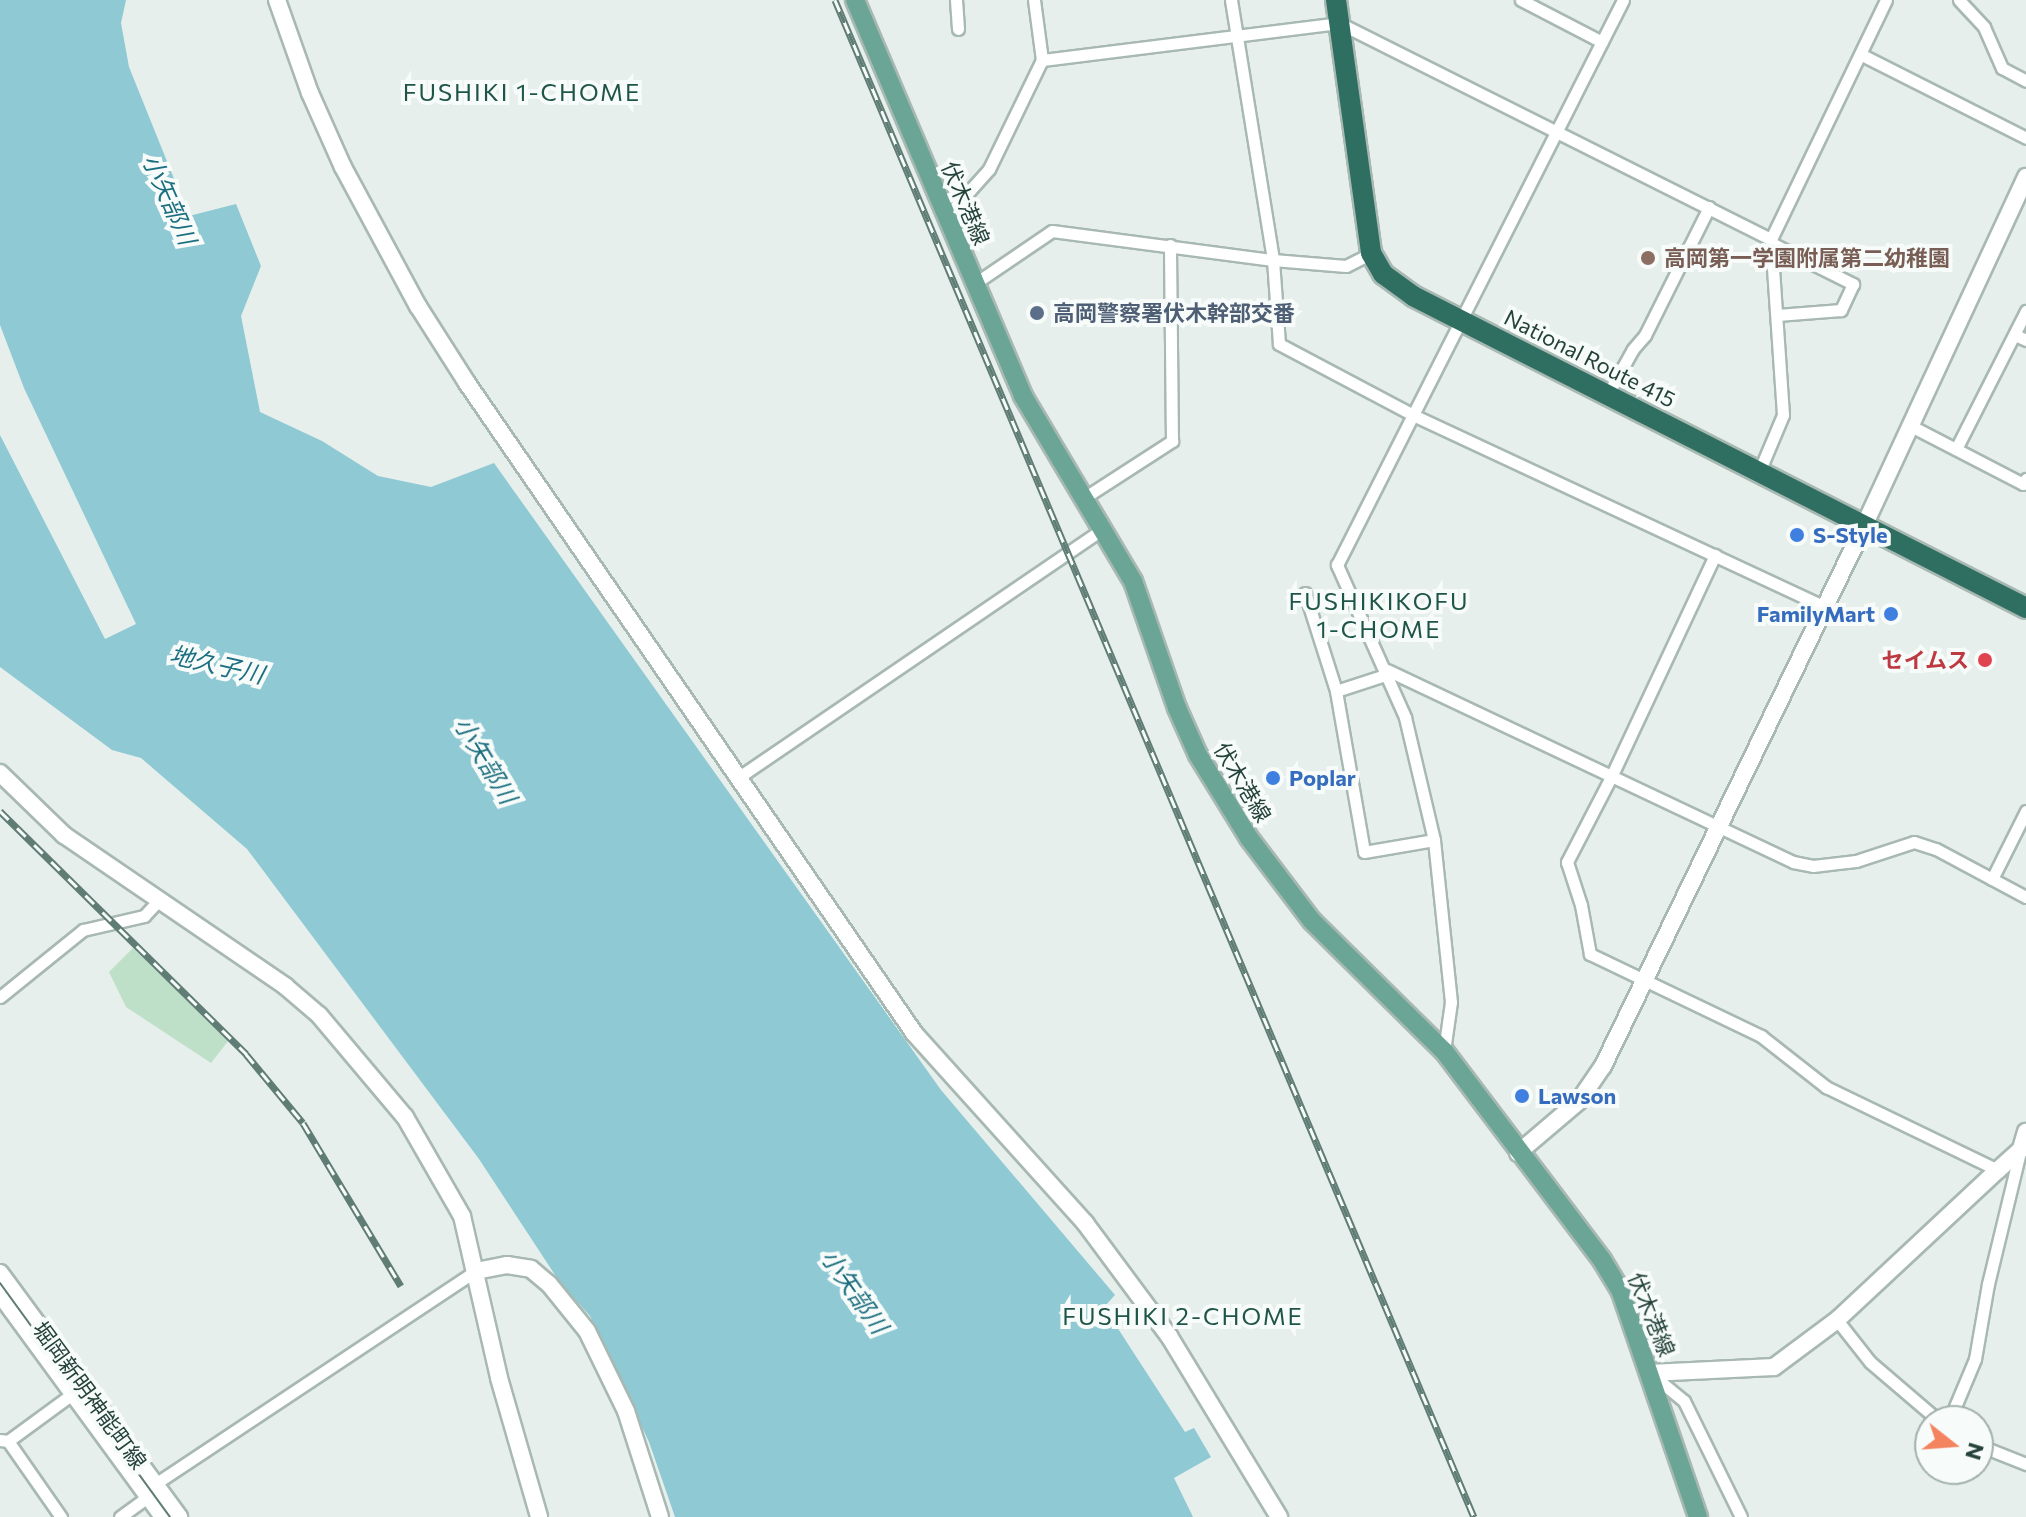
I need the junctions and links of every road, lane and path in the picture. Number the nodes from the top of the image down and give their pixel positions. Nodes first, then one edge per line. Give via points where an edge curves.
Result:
1 (277, 0) edge
2 (855, 0) edge
3 (956, 0) edge
4 (1034, 0) edge
5 (1231, 0) edge
6 (1336, 0) edge
7 (1521, 0) edge
8 (1623, 0) edge
9 (1886, 0) edge
10 (1959, 0) edge
11 (1339, 23) junction
12 (958, 29) dead end
13 (1237, 34) junction
14 (1602, 42) junction
15 (1862, 55) junction
16 (1042, 60) junction
17 (2026, 81) edge
18 (1557, 131) junction
19 (2026, 138) edge
20 (2026, 177) edge
21 (1709, 207) junction
22 (946, 217) junction
23 (1771, 241) junction
24 (1170, 245) junction
25 (1371, 253) junction
26 (1273, 260) junction
27 (974, 284) junction
28 (2026, 311) edge
29 (1777, 315) junction
30 (1462, 319) junction
31 (2020, 338) edge
32 (1611, 396) junction
33 (1413, 415) junction
34 (1911, 426) junction
35 (1956, 449) junction
36 (1759, 472) junction
37 (2026, 479) edge
38 (1084, 498) junction
39 (1864, 526) junction
40 (1102, 529) junction
41 (1715, 555) junction
42 (1305, 593) dead end
43 (1822, 606) junction
44 (2026, 608) edge
45 (1388, 672) junction
46 (1336, 691) junction
47 (0, 773) edge
48 (739, 777) junction
49 (1611, 777) junction
50 (2026, 811) edge
51 (1715, 828) junction
52 (1434, 840) junction
53 (1992, 879) junction
54 (2026, 897) edge
55 (160, 899) junction
56 (1642, 979) junction
57 (0, 997) edge
58 (1444, 1051) junction
59 (2023, 1140) edge
60 (1518, 1153) junction
61 (1998, 1170) junction
62 (476, 1271) junction
63 (0, 1273) edge
64 (0, 1294) edge
65 (1837, 1320) junction
66 (1650, 1373) junction
67 (78, 1390) junction
68 (1920, 1405) edge
69 (1956, 1405) edge
70 (4, 1441) edge
71 (1994, 1451) edge
72 (2026, 1464) edge
73 (152, 1490) junction
74 (61, 1517) edge
75 (120, 1517) edge
76 (163, 1517) edge
77 (179, 1517) edge
78 (539, 1517) edge
79 (660, 1517) edge
80 (1279, 1517) edge
81 (1698, 1517) edge
82 (1741, 1517) edge

1 - 48 street via 343,167 418,306
2 - 22 main road, 伏木港線
3 - 12 street
4 - 16 street
5 - 13 street
6 - 11 highway
7 - 14 street
8 - 14 street
9 - 15 street
10 - 17 street via 1984,27 2002,68
11 - 13 street
11 - 18 street
11 - 25 highway
13 - 16 street
13 - 26 street
14 - 18 street
15 - 19 street
15 - 23 street
16 - 22 street via 989,169
18 - 21 street
18 - 30 street
20 - 34 street
21 - 23 street
21 - 32 street
22 - 27 main road, 伏木港線
23 - 29 street
23 - 29 street via 1853,284 1841,310
24 - 26 street
24 - 27 street via 1052,231
24 - 38 street via 1172,441
25 - 26 street via 1346,266
25 - 30 highway, National Route 415 via 1393,282
26 - 33 street via 1279,344
27 - 38 main road, 伏木港線 via 1025,401
28 - 31 street
29 - 36 street via 1783,415
30 - 32 highway, National Route 415
30 - 33 street
31 - 35 street
32 - 36 highway, National Route 415
33 - 41 street
33 - 45 street via 1337,565
34 - 35 street
34 - 39 street
35 - 37 street via 2023,484
36 - 39 highway, National Route 415
38 - 40 main road, 伏木港線
39 - 43 street
39 - 44 highway, National Route 415
40 - 48 street
40 - 58 main road, 伏木港線 via 1133,581 1198,755 1249,838 1312,921
41 - 43 street
41 - 49 street
42 - 46 street
43 - 51 street
45 - 46 street
45 - 49 street
45 - 52 street via 1405,717
46 - 52 street via 1364,852
47 - 55 street via 64,835
48 - 80 street via 914,1033 1085,1223 1169,1336
49 - 51 street
49 - 56 street via 1567,862 1590,954
50 - 53 street
51 - 53 street via 1813,866 1856,861 1914,842
51 - 56 street
52 - 58 street via 1451,1002
53 - 54 street
55 - 57 street via 144,916 83,930
55 - 62 street via 285,986 354,1053 405,1117 440,1176 462,1216
56 - 60 street via 1603,1066 1579,1101
56 - 61 street via 1761,1036 1826,1087
58 - 60 main road, 伏木港線
59 - 61 street
59 - 69 street via 1975,1359
60 - 66 main road, 伏木港線 via 1615,1281
61 - 65 street
62 - 73 street
62 - 78 street via 499,1378
62 - 79 street via 507,1265 531,1269 587,1331 626,1411
63 - 67 street, 堀岡新明神能町線
64 - 67 street, 堀岡新明神能町線
65 - 66 street via 1774,1367
65 - 68 street via 1870,1362
66 - 81 main road, 伏木港線
66 - 82 street via 1684,1401
67 - 70 street
67 - 73 street, 堀岡新明神能町線
70 - 74 street
71 - 72 street
73 - 75 street
73 - 76 street, 堀岡新明神能町線
73 - 77 street, 堀岡新明神能町線

